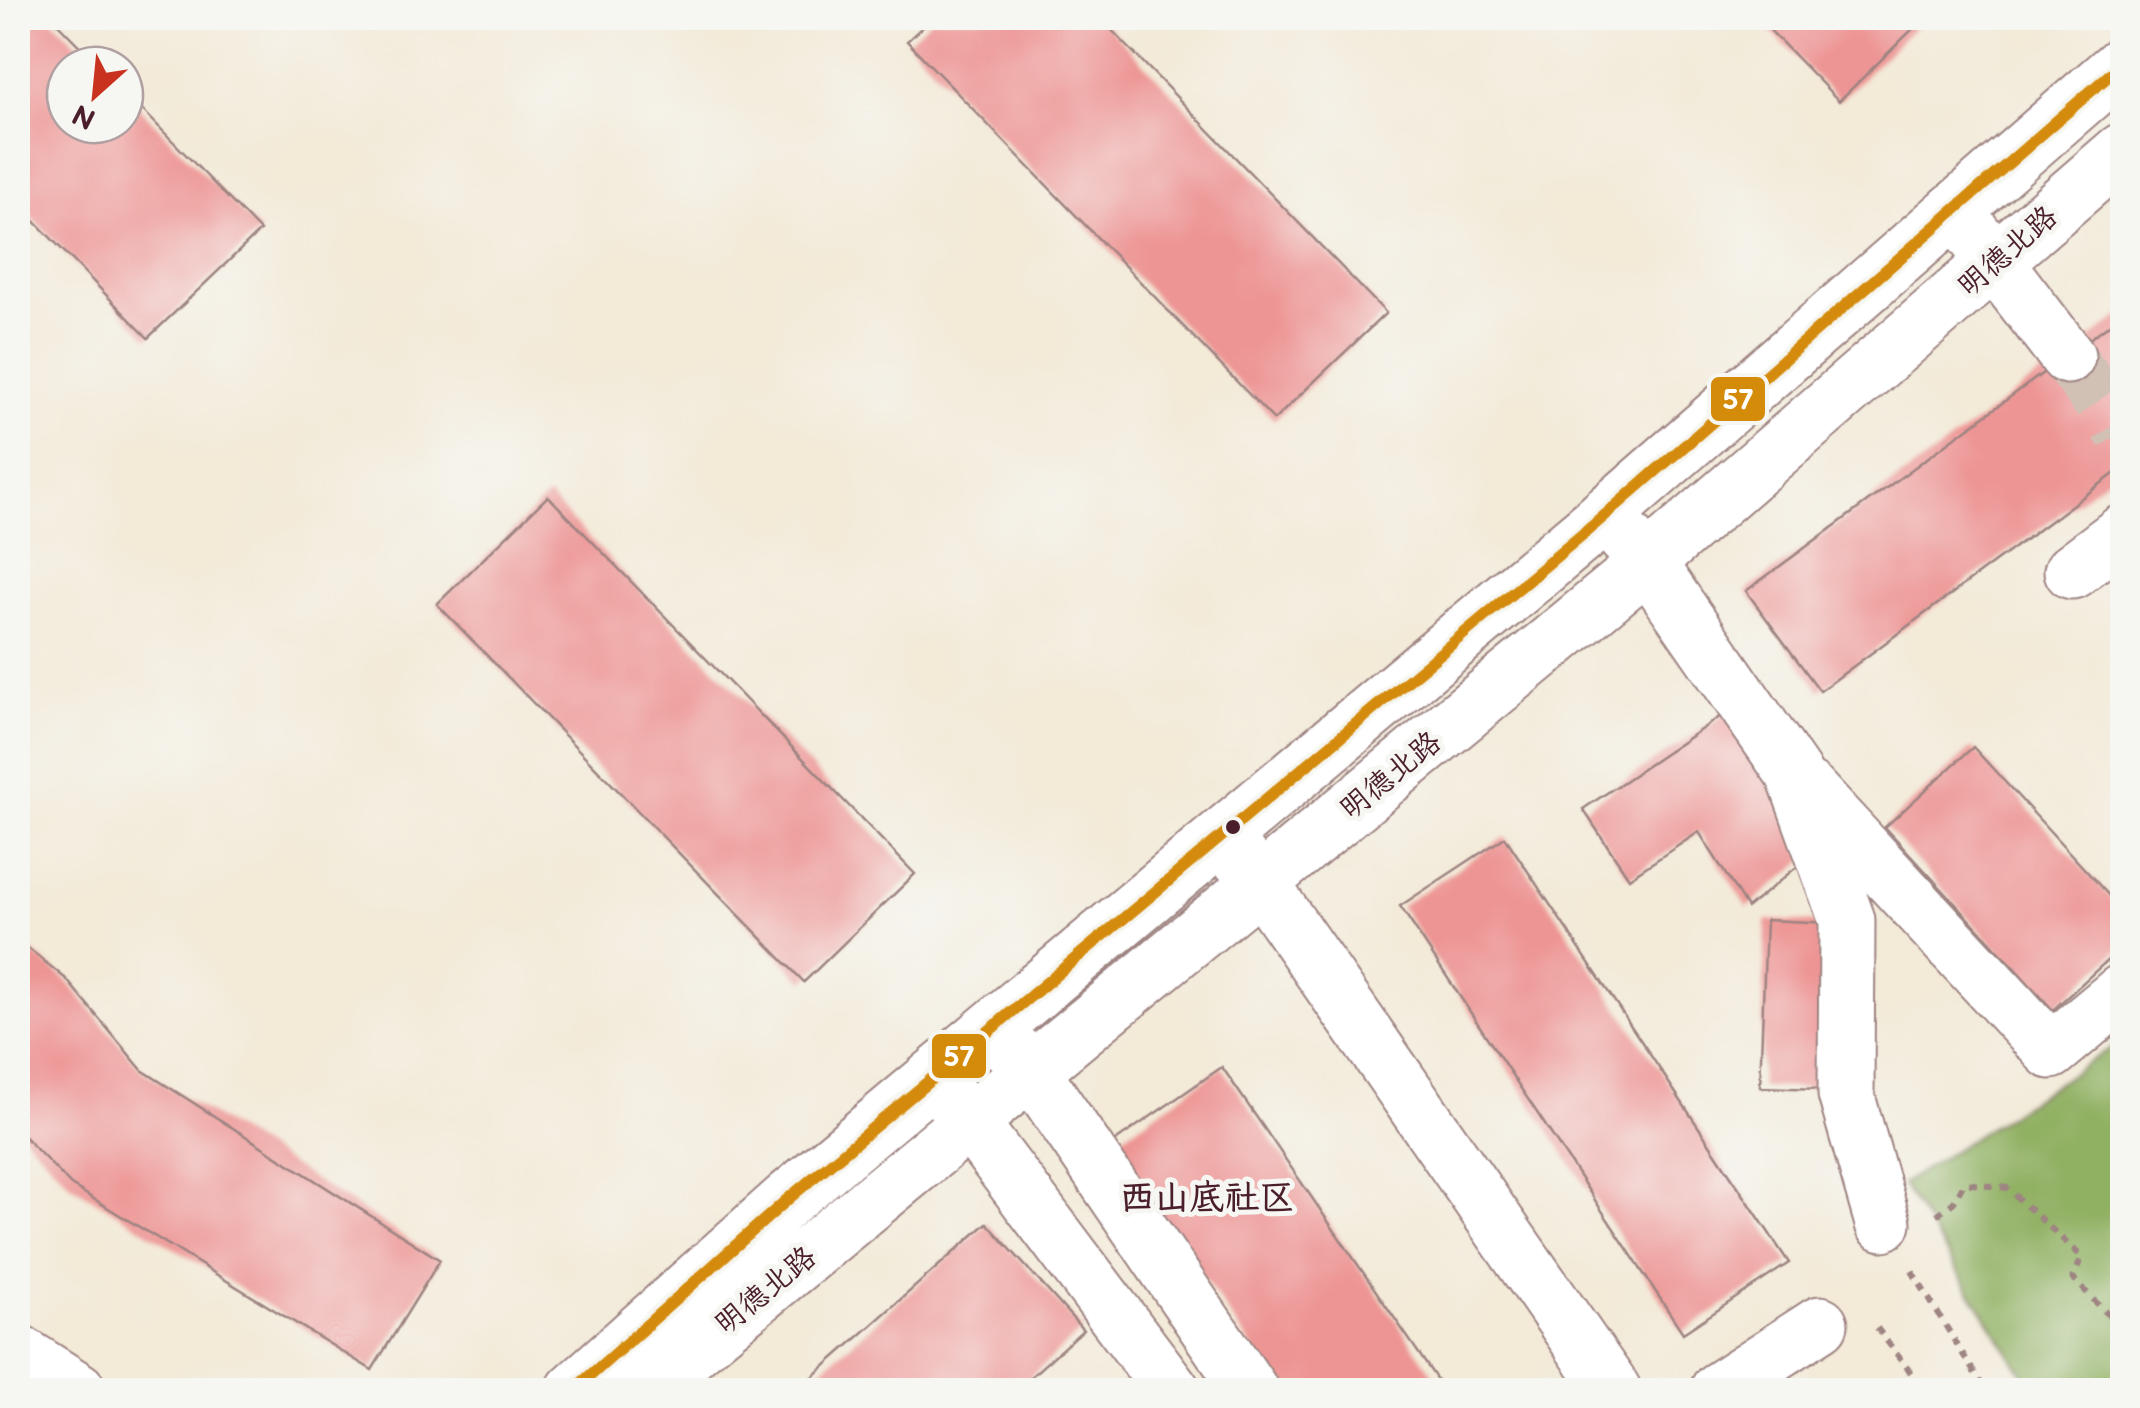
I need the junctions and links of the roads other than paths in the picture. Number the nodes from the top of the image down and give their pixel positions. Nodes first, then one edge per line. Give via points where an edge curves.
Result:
1 (2122, 64) edge
2 (2122, 151) edge
3 (1956, 210) junction
4 (1995, 262) junction
5 (2067, 356) tunnel mouth
6 (1606, 515) junction
7 (2122, 533) edge
8 (1647, 562) junction
9 (2072, 571) dead end
10 (1794, 774) junction
11 (1221, 837) junction
12 (1260, 882) junction
13 (2122, 992) edge
14 (992, 1029) junction
15 (1031, 1070) junction
16 (934, 1077) junction
17 (970, 1122) junction
18 (1889, 1233) road end
19 (1820, 1324) dead end
20 (18, 1352) edge
21 (78, 1390) edge
22 (574, 1390) edge
23 (649, 1390) edge
24 (1172, 1390) edge
25 (1250, 1390) edge
26 (1613, 1390) edge
27 (1718, 1390) edge

1 - 3 main road, 明德北路
2 - 4 main road, 明德北路
3 - 4 main road
3 - 6 main road, 明德北路
4 - 5 main road
4 - 8 main road, 明德北路
6 - 8 main road
6 - 11 main road, 明德北路
7 - 9 main road
8 - 10 main road
8 - 12 main road, 明德北路
10 - 13 main road via 2051,1052
10 - 18 main road via 1847,920 1846,1094
11 - 12 main road
11 - 14 main road, 明德北路
12 - 15 main road, 明德北路
12 - 26 main road
14 - 15 main road
14 - 16 main road, 明德北路
15 - 17 main road, 明德北路
15 - 25 main road
16 - 17 main road
16 - 22 main road, 明德北路
17 - 23 main road, 明德北路
17 - 24 main road
19 - 27 main road
20 - 21 main road

